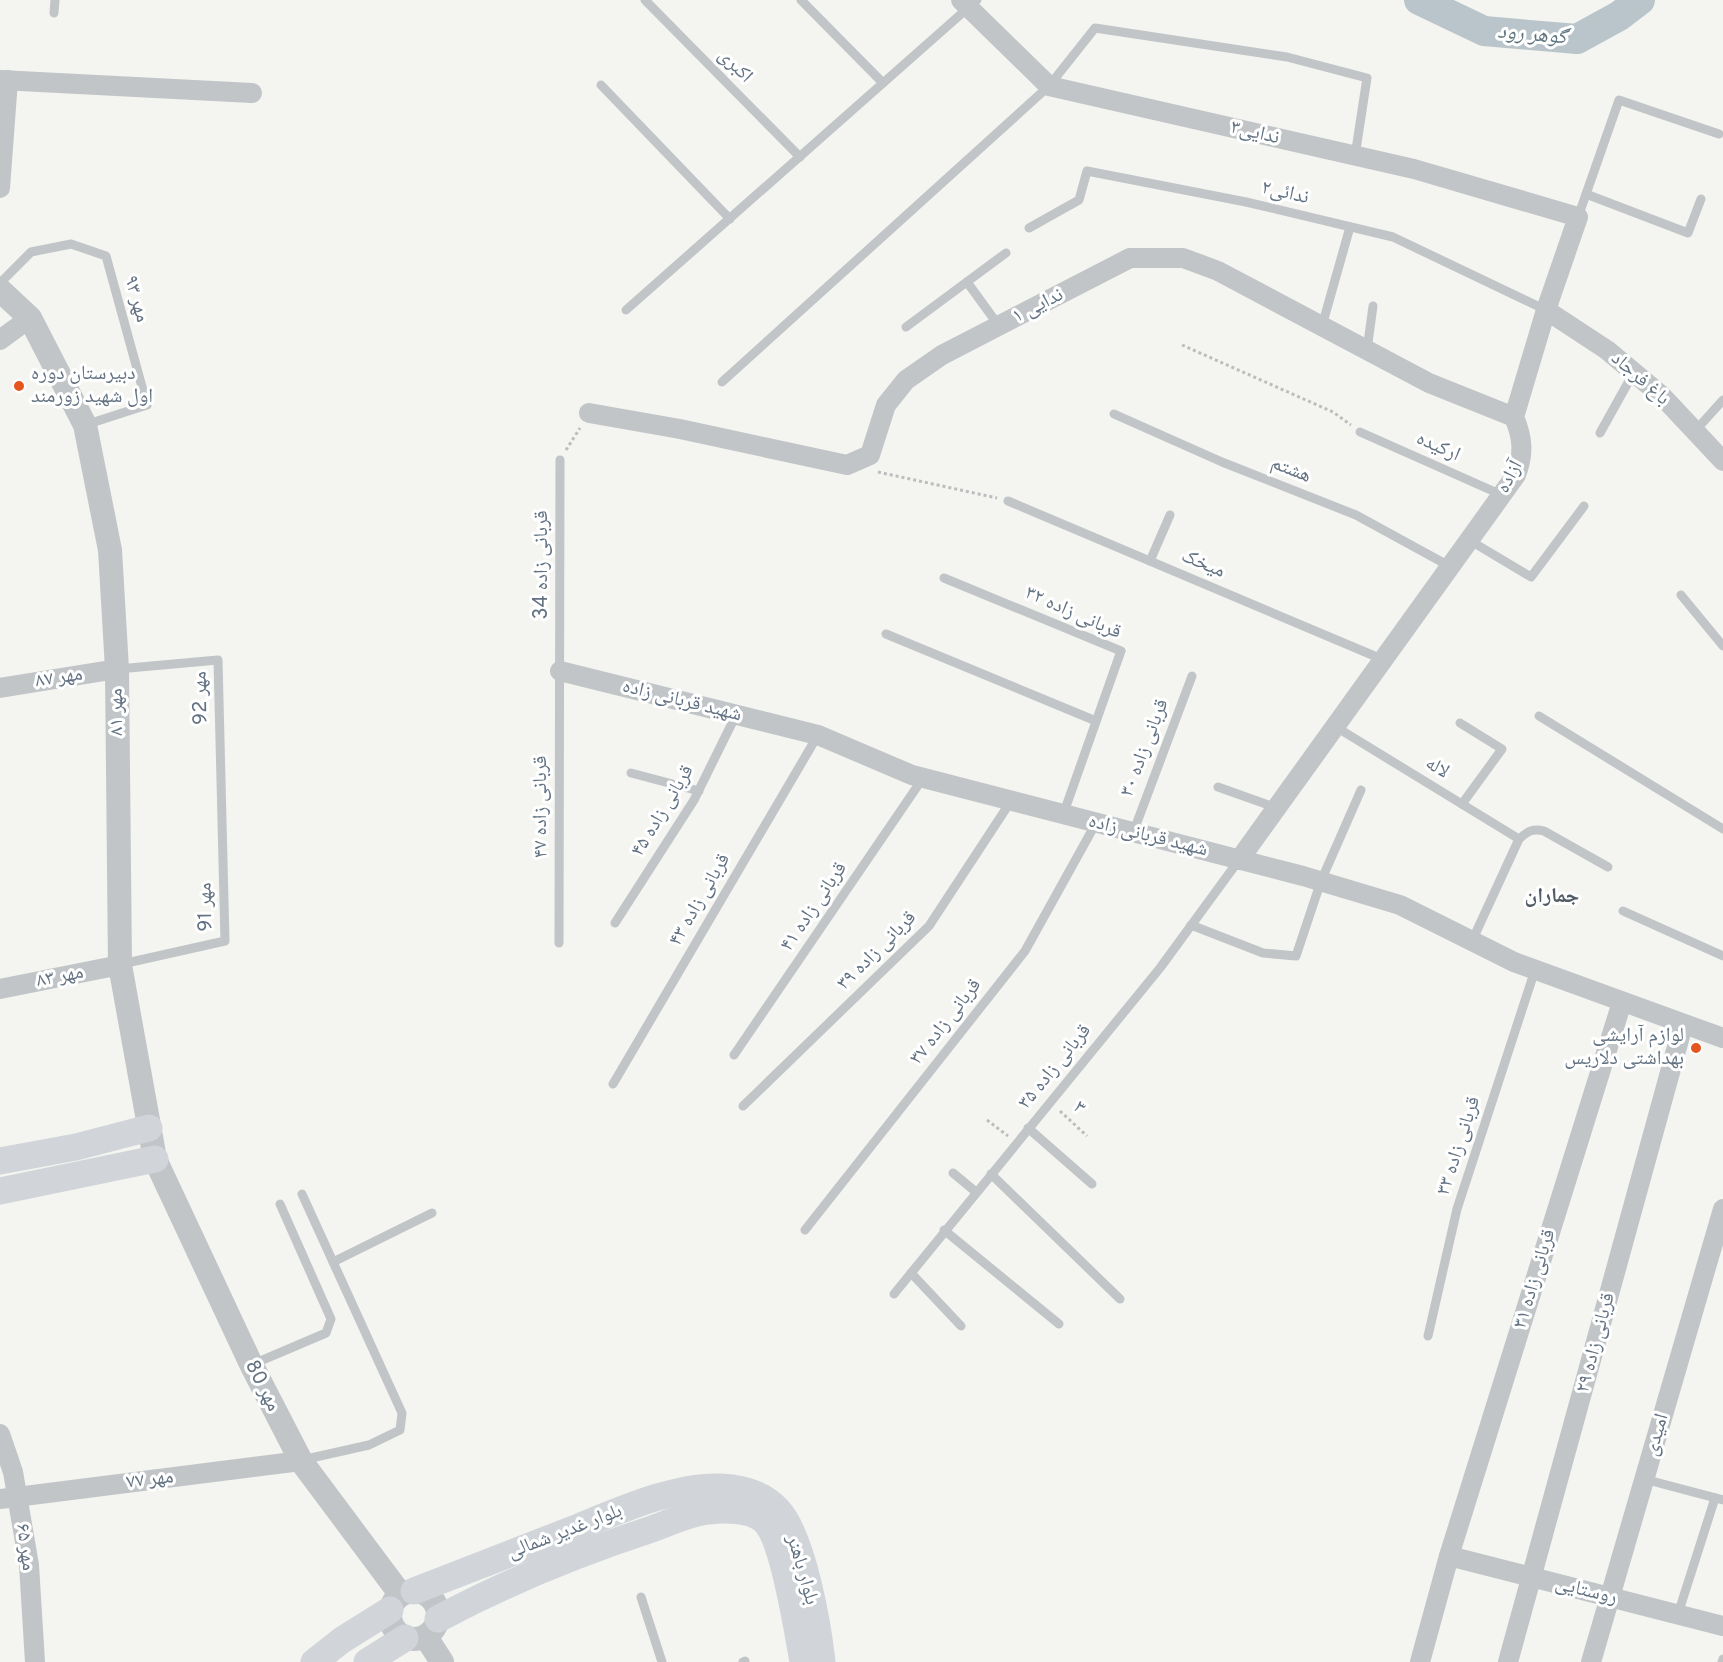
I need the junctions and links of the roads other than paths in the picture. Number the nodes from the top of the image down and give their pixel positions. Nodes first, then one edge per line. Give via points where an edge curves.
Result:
1 (55, 0) edge
2 (645, 0) edge
3 (801, 0) edge
4 (969, 3) edge
5 (54, 13) dead end
6 (4, 80) edge
7 (883, 83) junction
8 (601, 85) dead end
9 (1049, 86) junction
10 (252, 93) dead end
11 (1719, 134) dead end
12 (1355, 156) junction
13 (800, 157) junction
14 (0, 188) edge
15 (1586, 194) junction
16 (1701, 199) dead end
17 (1578, 217) junction
18 (730, 219) junction
19 (1350, 227) junction
20 (1029, 228) dead end
21 (1006, 253) dead end
22 (968, 282) junction
23 (0, 283) edge
24 (0, 290) edge
25 (1373, 306) dead end
26 (627, 310) dead end
27 (1546, 310) junction
28 (30, 318) junction
29 (999, 326) junction
30 (906, 327) dead end
31 (1322, 327) junction
32 (0, 340) edge
33 (1367, 351) junction
34 (1634, 372) junction
35 (722, 382) dead end
36 (1723, 400) edge
37 (589, 413) road end
38 (1114, 414) dead end
39 (1514, 417) junction
40 (85, 425) junction
41 (1695, 431) junction
42 (1360, 432) road end
43 (1600, 433) dead end
44 (561, 460) road end
45 (1723, 461) edge
46 (1502, 495) junction
47 (1008, 501) road end
48 (1584, 506) dead end
49 (1170, 514) dead end
50 (1469, 540) junction
51 (1150, 561) junction
52 (1451, 567) junction
53 (944, 578) dead end
54 (1681, 595) dead end
55 (886, 634) dead end
56 (1723, 646) edge
57 (1384, 660) junction
58 (117, 669) junction
59 (560, 671) junction
60 (1192, 676) dead end
61 (0, 688) edge
62 (736, 715) junction
63 (1539, 716) dead end
64 (1096, 721) junction
65 (1460, 723) dead end
66 (1336, 727) junction
67 (818, 735) junction
68 (631, 773) dead end
69 (923, 778) junction
70 (1218, 787) dead end
71 (699, 790) junction
72 (1361, 790) dead end
73 (221, 801) joint
74 (1011, 801) junction
75 (1462, 804) junction
76 (1277, 808) junction
77 (1063, 815) junction
78 (1095, 823) junction
79 (1723, 829) edge
80 (1132, 833) junction
81 (1519, 839) junction
82 (1239, 860) junction
83 (1608, 867) dead end
84 (1321, 881) junction
85 (1623, 911) dead end
86 (615, 923) dead end
87 (1191, 926) junction
88 (1472, 941) junction
89 (559, 943) dead end
90 (1723, 956) edge
91 (120, 965) junction
92 (1535, 970) junction
93 (0, 989) edge
94 (1622, 1002) junction
95 (1683, 1025) junction
96 (1723, 1038) edge
97 (734, 1055) dead end
98 (613, 1084) dead end
99 (743, 1106) dead end
100 (149, 1128) junction
101 (1029, 1128) junction
102 (155, 1159) junction
103 (0, 1161) edge
104 (953, 1173) dead end
105 (991, 1174) junction
106 (1092, 1184) dead end
107 (0, 1191) edge
108 (976, 1192) junction
109 (303, 1194) dead end
110 (280, 1204) dead end
111 (1723, 1209) edge
112 (432, 1213) dead end
113 (805, 1230) dead end
114 (944, 1230) junction
115 (333, 1262) junction
116 (911, 1273) junction
117 (894, 1294) dead end
118 (1120, 1299) dead end
119 (1059, 1324) dead end
120 (960, 1326) dead end
121 (1428, 1336) dead end
122 (250, 1364) junction
123 (0, 1434) edge
124 (301, 1461) junction
125 (1644, 1479) junction
126 (9, 1498) edge
127 (719, 1499) junction
128 (1719, 1499) edge
129 (1449, 1556) junction
130 (1532, 1577) junction
131 (641, 1597) dead end
132 (1610, 1597) junction
133 (402, 1599) junction
134 (1678, 1614) junction
135 (1723, 1626) edge
136 (423, 1631) junction
137 (818, 1660) edge
138 (35, 1662) edge
139 (314, 1662) edge
140 (367, 1662) edge
141 (442, 1662) edge
142 (662, 1662) edge
143 (1420, 1662) edge
144 (1508, 1662) edge
145 (1591, 1662) edge

1 - 5 lane
2 - 13 lane, اکبری
3 - 7 lane
4 - 7 lane
4 - 9 street
6 - 10 street
6 - 14 street
7 - 13 lane
8 - 18 lane
9 - 12 street, ندایی۳
9 - 12 lane via 1095,28 1287,57 1367,78
9 - 35 lane
11 - 15 lane via 1619,100
12 - 17 street, ندایی۳ via 1414,169
13 - 18 lane
15 - 16 lane via 1688,233
15 - 17 lane
17 - 27 street
18 - 26 lane
19 - 20 lane, ندائی۲ via 1088,171 1079,200
19 - 27 lane, ندائی۲ via 1393,237
19 - 31 lane
21 - 22 lane
22 - 29 lane
22 - 30 lane
23 - 40 lane, مهر ۹۳ via 31,252 71,244 106,256 147,405
24 - 28 street, مهر ۸۱
25 - 33 lane
27 - 34 street, باغ فرجاد
27 - 39 street
28 - 32 street
28 - 40 street, مهر ۸۱
29 - 31 street, ندایی ۱ via 1130,258 1183,258 1218,271
29 - 37 street, ندایی ۱ via 942,355 906,380 886,405 870,455 847,465
31 - 33 street, ندایی ۱
33 - 39 street, ندایی ۱ via 1429,383
34 - 41 street, باغ فرجاد
34 - 43 lane
36 - 41 lane
38 - 52 lane, هشتم via 1356,515
39 - 46 street, آزاده via 1523,448 1521,461
40 - 58 street, مهر ۸۱ via 110,550
41 - 45 street, باغ فرجاد
42 - 46 lane, ارکیده
44 - 59 lane, قربانی زاده 34
46 - 50 street, آزاده
47 - 51 lane, میخک
48 - 50 lane via 1531,577
49 - 51 lane
50 - 52 street, آزاده
51 - 57 lane, میخک
52 - 57 street, آزاده
53 - 64 lane, قربانی زاده ۳۲ via 1121,651
54 - 56 lane
55 - 64 lane
57 - 66 street, آزاده
58 - 61 street, مهر ۸۷
58 - 73 lane, مهر 92 via 218,660
58 - 91 street, مهر ۸۱
59 - 62 street, شهید قربانی زاده
59 - 89 lane, قربانی زاده ۴۷
60 - 80 lane, قربانی زاده ۳۰
62 - 67 street, شهید قربانی زاده
62 - 71 lane, قربانی زاده ۴۵
63 - 79 lane
64 - 77 lane, قربانی زاده ۳۲
65 - 75 lane via 1502,749
66 - 75 lane, لاله
66 - 76 street, آزاده
67 - 69 street, شهید قربانی زاده
67 - 98 lane, قربانی زاده ۴۳
68 - 71 lane
69 - 74 street, شهید قربانی زاده
69 - 97 lane, قربانی زاده ۴۱
70 - 76 lane
71 - 86 lane, قربانی زاده ۴۵
72 - 84 lane
73 - 91 lane, مهر 91 via 225,941
74 - 77 street, شهید قربانی زاده
74 - 99 lane, قربانی زاده ۳۹ via 929,926
75 - 81 lane, لاله
76 - 82 street, آزاده
77 - 78 street, شهید قربانی زاده
78 - 80 street, شهید قربانی زاده
78 - 113 lane, قربانی زاده ۳۷ via 1025,951
80 - 82 street, شهید قربانی زاده
81 - 83 lane via 1527,831 1544,831
81 - 88 lane
82 - 84 street, شهید قربانی زاده
82 - 87 lane, قربانی زاده ۳۵
84 - 87 lane via 1296,956 1263,953
84 - 88 street, شهید قربانی زاده via 1400,905
85 - 90 lane
87 - 101 lane, قربانی زاده ۳۵
88 - 92 street, شهید قربانی زاده
91 - 93 street, مهر ۸۳
91 - 100 street, مهر ۸۱
92 - 94 street, شهید قربانی زاده
92 - 121 lane, قربانی زاده ۳۳ via 1457,1209
94 - 95 street, شهید قربانی زاده
94 - 129 street, قربانی زاده ۳۱
95 - 96 street, شهید قربانی زاده
95 - 130 street, قربانی زاده ۲۹
100 - 102 street, مهر ۸۱
100 - 103 main road
101 - 105 lane, قربانی زاده ۳۵
101 - 106 lane
102 - 107 main road
102 - 122 street, مهر 80
104 - 108 lane
105 - 108 lane, قربانی زاده ۳۵
105 - 118 lane
108 - 114 lane, قربانی زاده ۳۵
109 - 115 lane
110 - 122 lane via 330,1319 326,1333
111 - 125 street, امیدی
112 - 115 lane
114 - 116 lane, قربانی زاده ۳۵
114 - 119 lane
115 - 124 lane via 402,1413 400,1430 369,1445
116 - 117 lane, قربانی زاده ۳۵
116 - 120 lane
122 - 124 street, مهر 80
123 - 126 street, مهر ۶۵ via 13,1472
124 - 126 street, مهر ۷۷
124 - 133 street, مهر 80
125 - 128 lane
125 - 132 street, امیدی
126 - 138 street, مهر ۶۵ via 29,1565
127 - 133 main road, بلوار غدیر شمالی via 698,1489 651,1499
127 - 136 main road, بلوار غدیر شمالی via 707,1510 599,1546 485,1594
127 - 137 main road, بلوار باهنر via 746,1490 778,1510 789,1525 813,1606
128 - 134 lane
129 - 130 street, روستایی
129 - 143 street, قربانی زاده ۳۱
130 - 132 street, روستایی
130 - 144 street, قربانی زاده ۲۹
131 - 142 lane
132 - 134 street, روستایی
132 - 145 street, امیدی
133 - 136 street via 393,1627
133 - 136 street via 424,1593 433,1599 438,1608
133 - 139 main road, بلوار غدیر شمالی
134 - 135 street, روستایی
136 - 140 main road, بلوار غدیر شمالی
136 - 141 street

